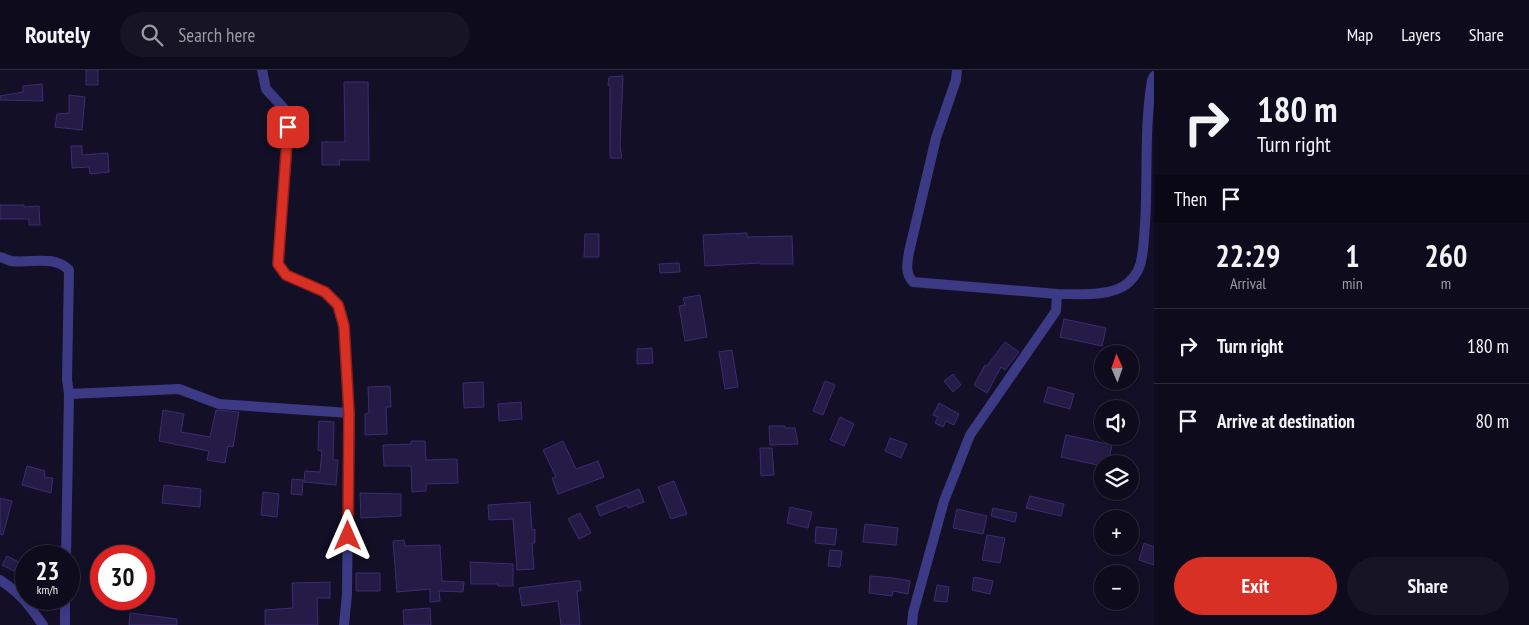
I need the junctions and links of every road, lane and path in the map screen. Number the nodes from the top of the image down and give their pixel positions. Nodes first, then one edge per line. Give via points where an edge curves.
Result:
1 (262, 70) edge
2 (957, 70) edge
3 (1154, 76) edge
4 (0, 257) edge
5 (1057, 294) junction
6 (69, 394) junction
7 (349, 413) junction
8 (66, 545) edge
9 (0, 580) edge
10 (65, 610) edge
11 (43, 625) edge
12 (64, 625) edge
13 (344, 625) edge
14 (912, 625) edge

1 - 7 street via 266,89 289,114 278,264 286,275 325,292 338,305 344,326
2 - 5 street via 936,138 909,252 908,277 913,282
3 - 5 street via 1147,105 1142,257 1136,274 1127,284 1112,290 1094,294
4 - 6 street via 12,261 52,261 69,270
5 - 14 street via 1056,311 970,435 944,501
6 - 7 street via 179,389 219,404
6 - 8 street
7 - 13 street via 348,594
9 - 11 street via 14,589
10 - 12 street

